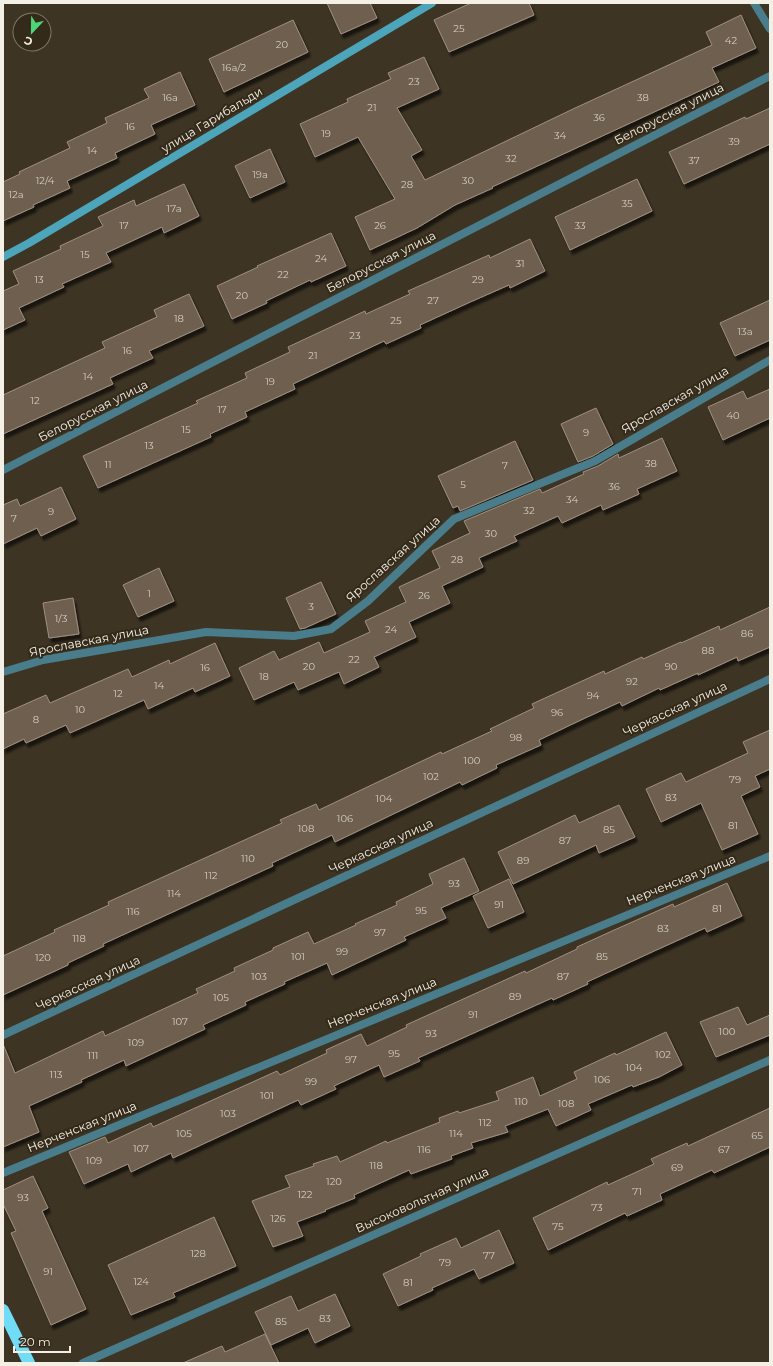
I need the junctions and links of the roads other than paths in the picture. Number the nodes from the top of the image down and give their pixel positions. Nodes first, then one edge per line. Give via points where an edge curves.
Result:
1 (432, 3) edge
2 (754, 3) edge
3 (770, 29) edge
4 (770, 76) edge
5 (3, 257) edge
6 (770, 360) edge
7 (3, 470) edge
8 (3, 672) edge
9 (770, 679) edge
10 (770, 856) edge
11 (3, 1036) edge
12 (770, 1060) edge
13 (3, 1173) edge
14 (3, 1310) edge
15 (29, 1363) edge
16 (83, 1363) edge

1 - 5 street, улица Гарибальди
2 - 3 street
4 - 7 street, Белорусская улица
6 - 8 street, Ярославская улица via 595,461 454,519 368,601 331,629 294,636 206,632 43,660
9 - 11 street, Черкасская улица
10 - 13 street, Нерченская улица
12 - 16 street, Высоковольтная улица
14 - 15 highway

